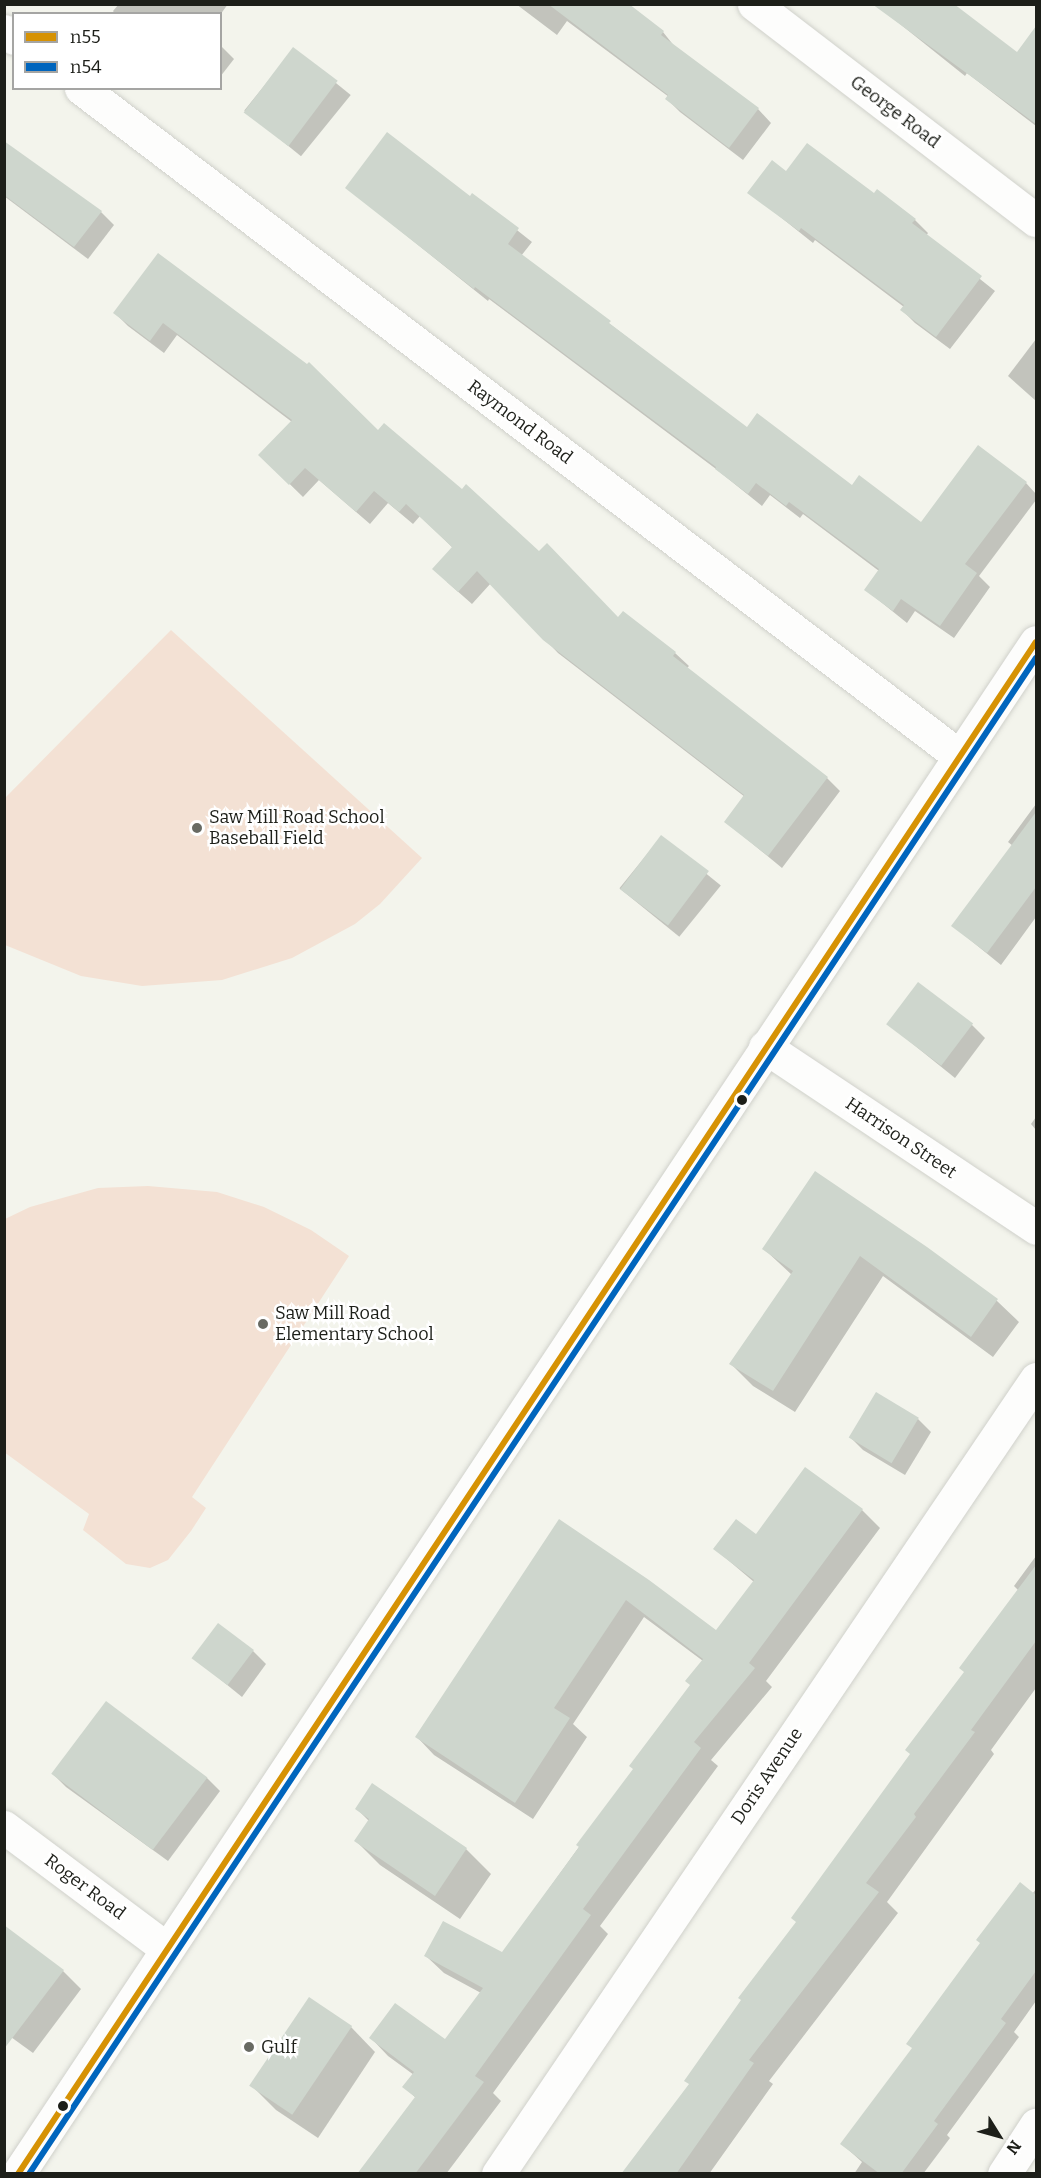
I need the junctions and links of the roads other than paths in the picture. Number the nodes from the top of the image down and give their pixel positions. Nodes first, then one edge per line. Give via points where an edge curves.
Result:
1 (754, 4) edge
2 (84, 90) edge
3 (1036, 220) edge
4 (1036, 642) edge
5 (959, 756) junction
6 (765, 1047) junction
7 (1036, 1228) edge
8 (1036, 1379) edge
9 (4, 1827) edge
10 (166, 1948) junction
11 (1036, 2125) edge
12 (18, 2174) edge
13 (498, 2174) edge
14 (1004, 2174) edge

1 - 3 street, George Road
2 - 5 street, Raymond Road
4 - 5 street
5 - 6 street
6 - 7 street, Harrison Street
6 - 10 street
8 - 13 street, Doris Avenue
9 - 10 street, Roger Road
10 - 12 street
11 - 14 street

